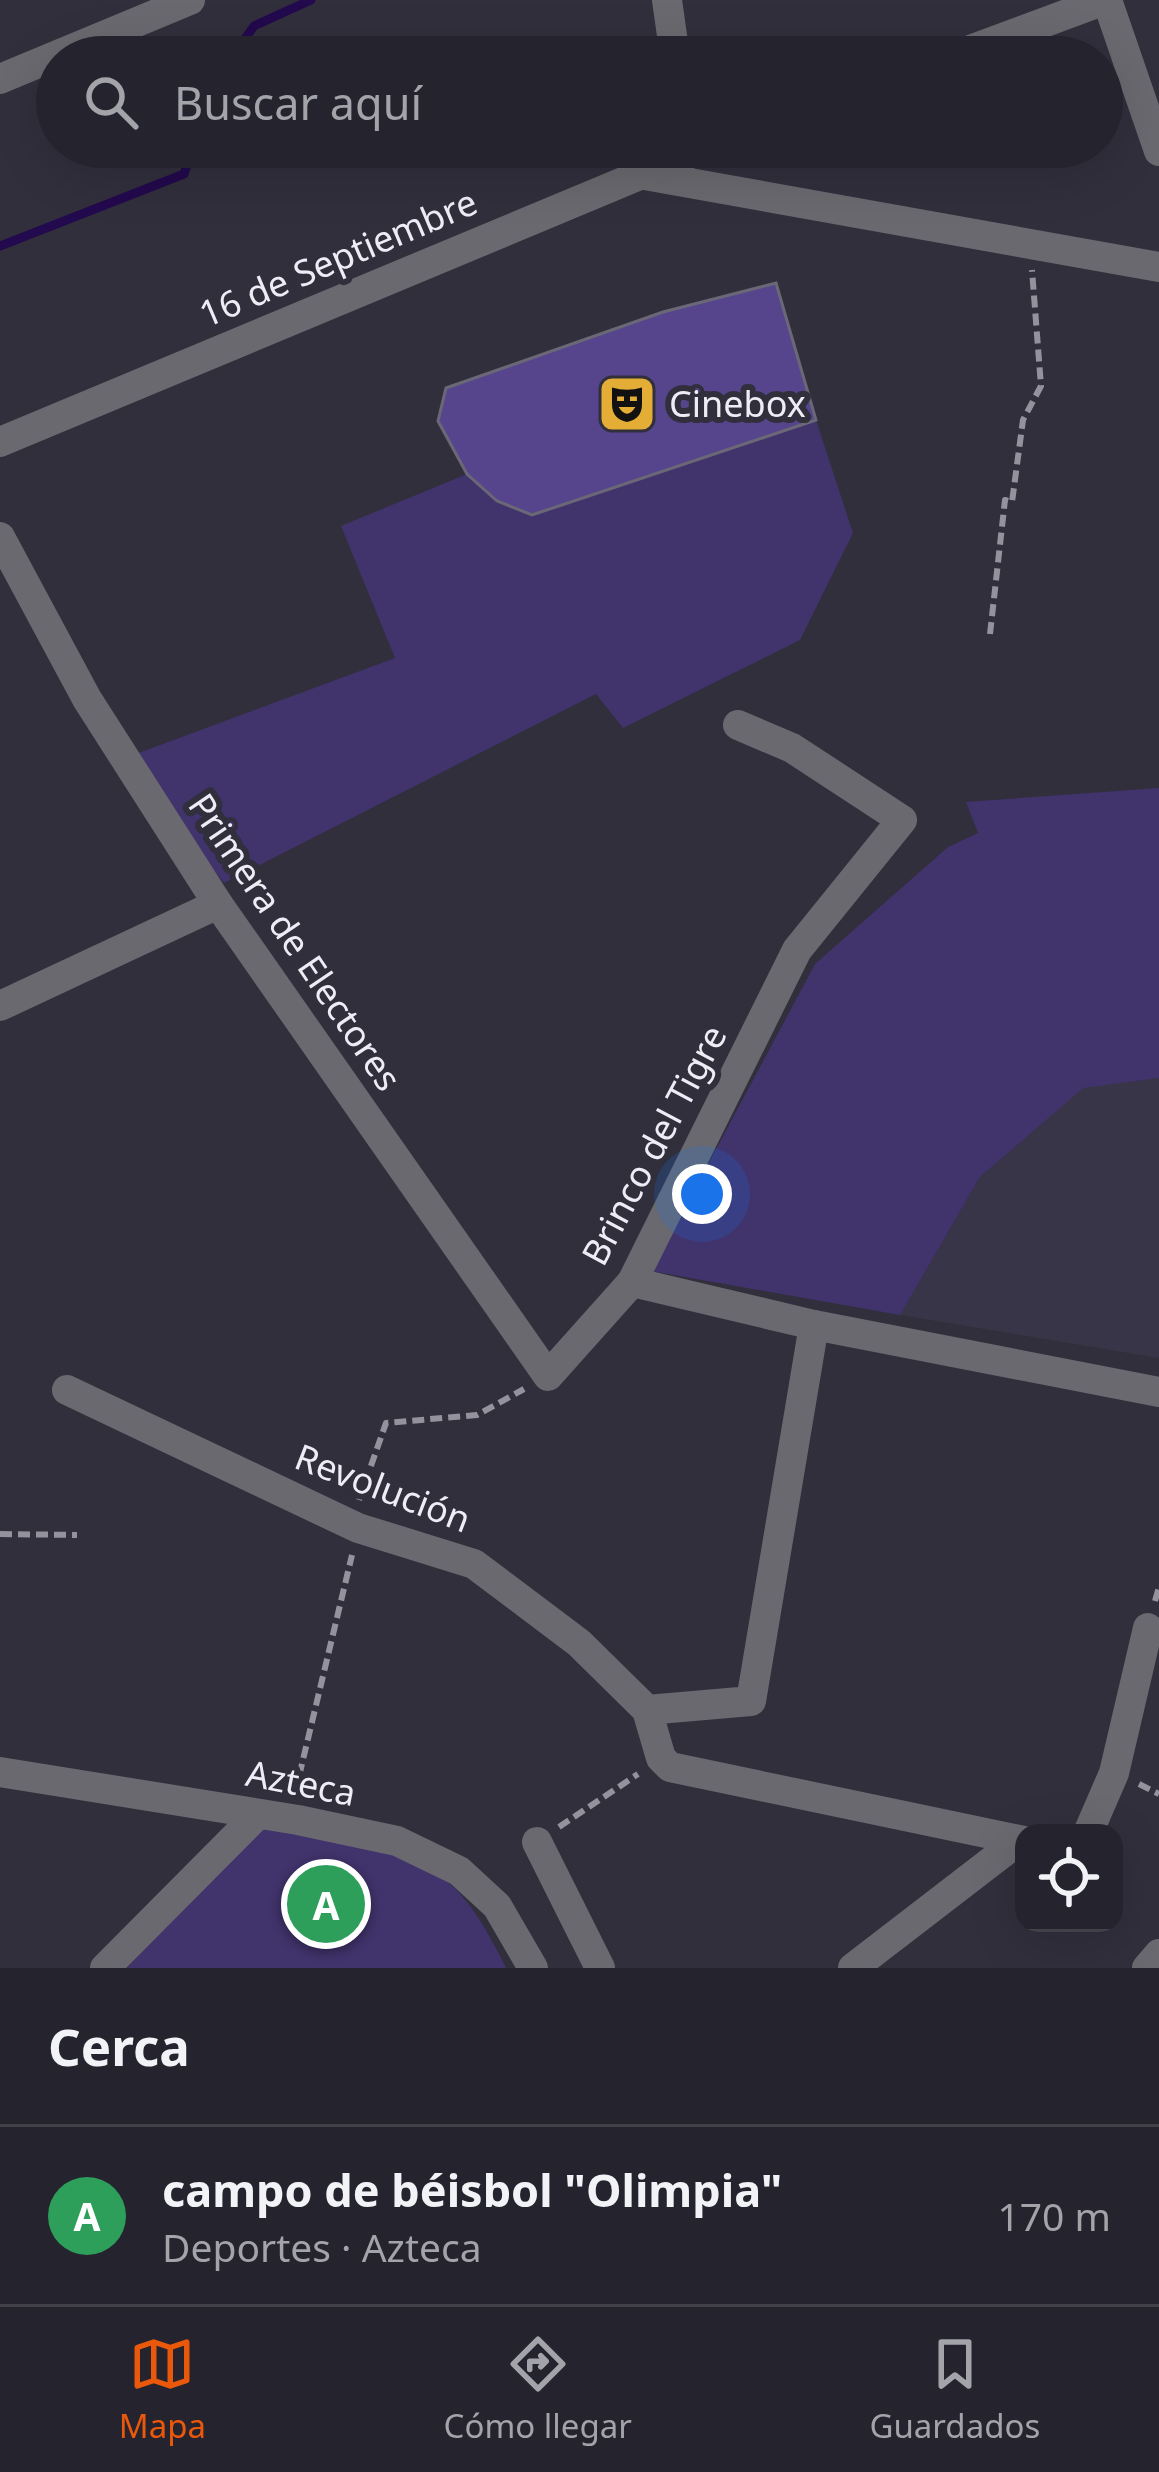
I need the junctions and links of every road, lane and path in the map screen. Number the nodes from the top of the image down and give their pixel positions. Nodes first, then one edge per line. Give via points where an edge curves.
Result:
1 (190, 0) edge
2 (667, 0) edge
3 (1106, 0) edge
4 (103, 36) edge
5 (671, 36) edge
6 (1008, 36) edge
7 (1119, 36) edge
8 (1123, 49) edge
9 (36, 64) edge
10 (0, 79) edge
11 (1159, 152) edge
12 (652, 168) edge
13 (639, 174) junction
14 (1030, 243) junction
15 (1159, 267) edge
16 (0, 442) edge
17 (0, 538) edge
18 (990, 634) dead end
19 (738, 725) dead end
20 (218, 904) junction
21 (0, 1006) edge
22 (632, 1282) junction
23 (814, 1325) junction
24 (548, 1376) junction
25 (67, 1390) dead end
26 (1159, 1392) edge
27 (358, 1528) junction
28 (0, 1534) edge
29 (77, 1535) dead end
30 (1148, 1628) dead end
31 (646, 1710) junction
32 (661, 1758) junction
33 (0, 1772) edge
34 (273, 1816) junction
35 (1092, 1824) edge
36 (1015, 1840) edge
37 (537, 1842) joint
38 (1015, 1846) edge
39 (1159, 1954) edge
40 (105, 1968) edge
41 (533, 1968) edge
42 (600, 1968) edge
43 (853, 1968) edge
44 (1147, 1968) edge

1 - 4 street
2 - 5 street
3 - 6 street
3 - 7 street
8 - 11 street
9 - 10 street
12 - 13 street, 16 de Septiembre
13 - 14 street
13 - 16 street, 16 de Septiembre
14 - 15 street
14 - 18 path via 1040,386 1023,420 1012,502 1004,500
17 - 20 street, Primera de Electores via 87,699
19 - 22 street, Brinco del Tigre via 792,748 902,820 797,950
20 - 21 street
20 - 24 street, Primera de Electores
22 - 23 street
22 - 24 street, Brinco del Tigre
23 - 26 street
23 - 31 street via 751,1700
24 - 27 path via 477,1415 386,1423
25 - 27 street, Revolución
27 - 31 street, Revolución via 474,1564 579,1643
27 - 34 path
28 - 29 path
30 - 35 street via 1114,1773
31 - 32 street, Revolución
32 - 36 street via 670,1767
32 - 37 path
33 - 34 street, Azteca
34 - 40 street
34 - 41 street, Azteca via 397,1841 459,1871 497,1906
37 - 42 street
38 - 43 street
39 - 44 street

